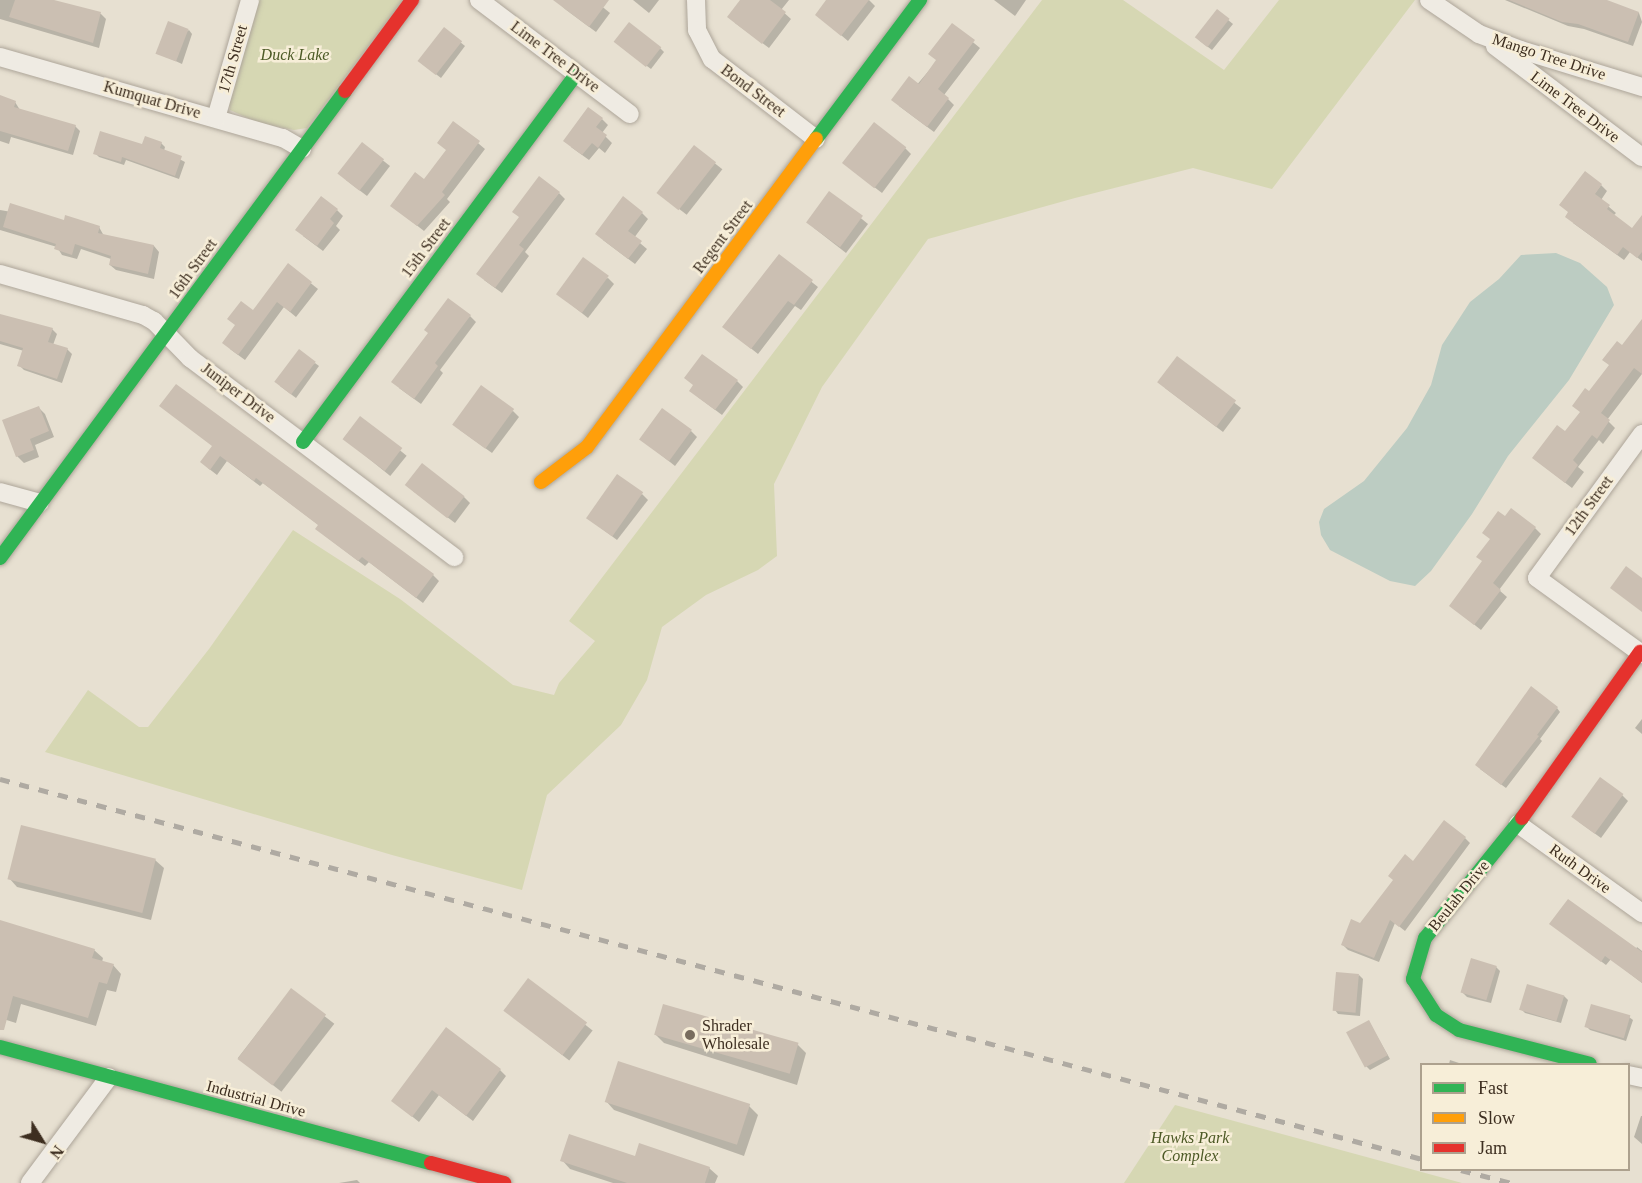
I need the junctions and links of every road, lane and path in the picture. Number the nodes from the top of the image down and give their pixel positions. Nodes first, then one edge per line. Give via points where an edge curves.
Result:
1 (250, 0) edge
2 (412, 0) edge
3 (479, 0) edge
4 (696, 0) edge
5 (920, 0) edge
6 (1429, 0) edge
7 (1479, 34) junction
8 (0, 57) edge
9 (576, 74) junction
10 (1642, 87) edge
11 (630, 114) dead end
12 (216, 118) junction
13 (816, 139) junction
14 (303, 148) junction
15 (1642, 157) edge
16 (0, 274) edge
17 (167, 332) junction
18 (1642, 434) edge
19 (303, 442) junction
20 (541, 482) dead end
21 (0, 492) edge
22 (40, 503) junction
23 (0, 558) edge
24 (454, 558) dead end
25 (1641, 653) edge
26 (1518, 824) junction
27 (1642, 913) edge
28 (0, 1047) edge
29 (1583, 1063) edge
30 (109, 1077) junction
31 (30, 1183) edge
32 (504, 1183) edge

1 - 12 street, 17th Street
2 - 14 street, 16th Street
3 - 9 street, Lime Tree Drive
4 - 13 street, Bond Street via 697,30 712,59
5 - 13 street, Regent Street
6 - 7 street, Mango Tree Drive
7 - 10 street, Mango Tree Drive
7 - 15 street, Lime Tree Drive
8 - 12 street, Kumquat Drive
9 - 11 street, Lime Tree Drive
9 - 19 street, 15th Street
12 - 14 street, Kumquat Drive
13 - 20 street, Regent Street via 586,447
14 - 17 street, 16th Street
16 - 17 street, Juniper Drive via 143,315
17 - 19 street, Juniper Drive via 190,358
17 - 22 street, 16th Street
18 - 25 street, 12th Street via 1537,578
19 - 24 street, Juniper Drive
21 - 22 street
22 - 23 street, 16th Street
25 - 26 street, Beulah Drive
26 - 27 street, Ruth Drive
26 - 29 street, Beulah Drive via 1425,938 1413,979 1436,1015 1459,1030
28 - 30 street, Industrial Drive
30 - 31 street
30 - 32 street, Industrial Drive

